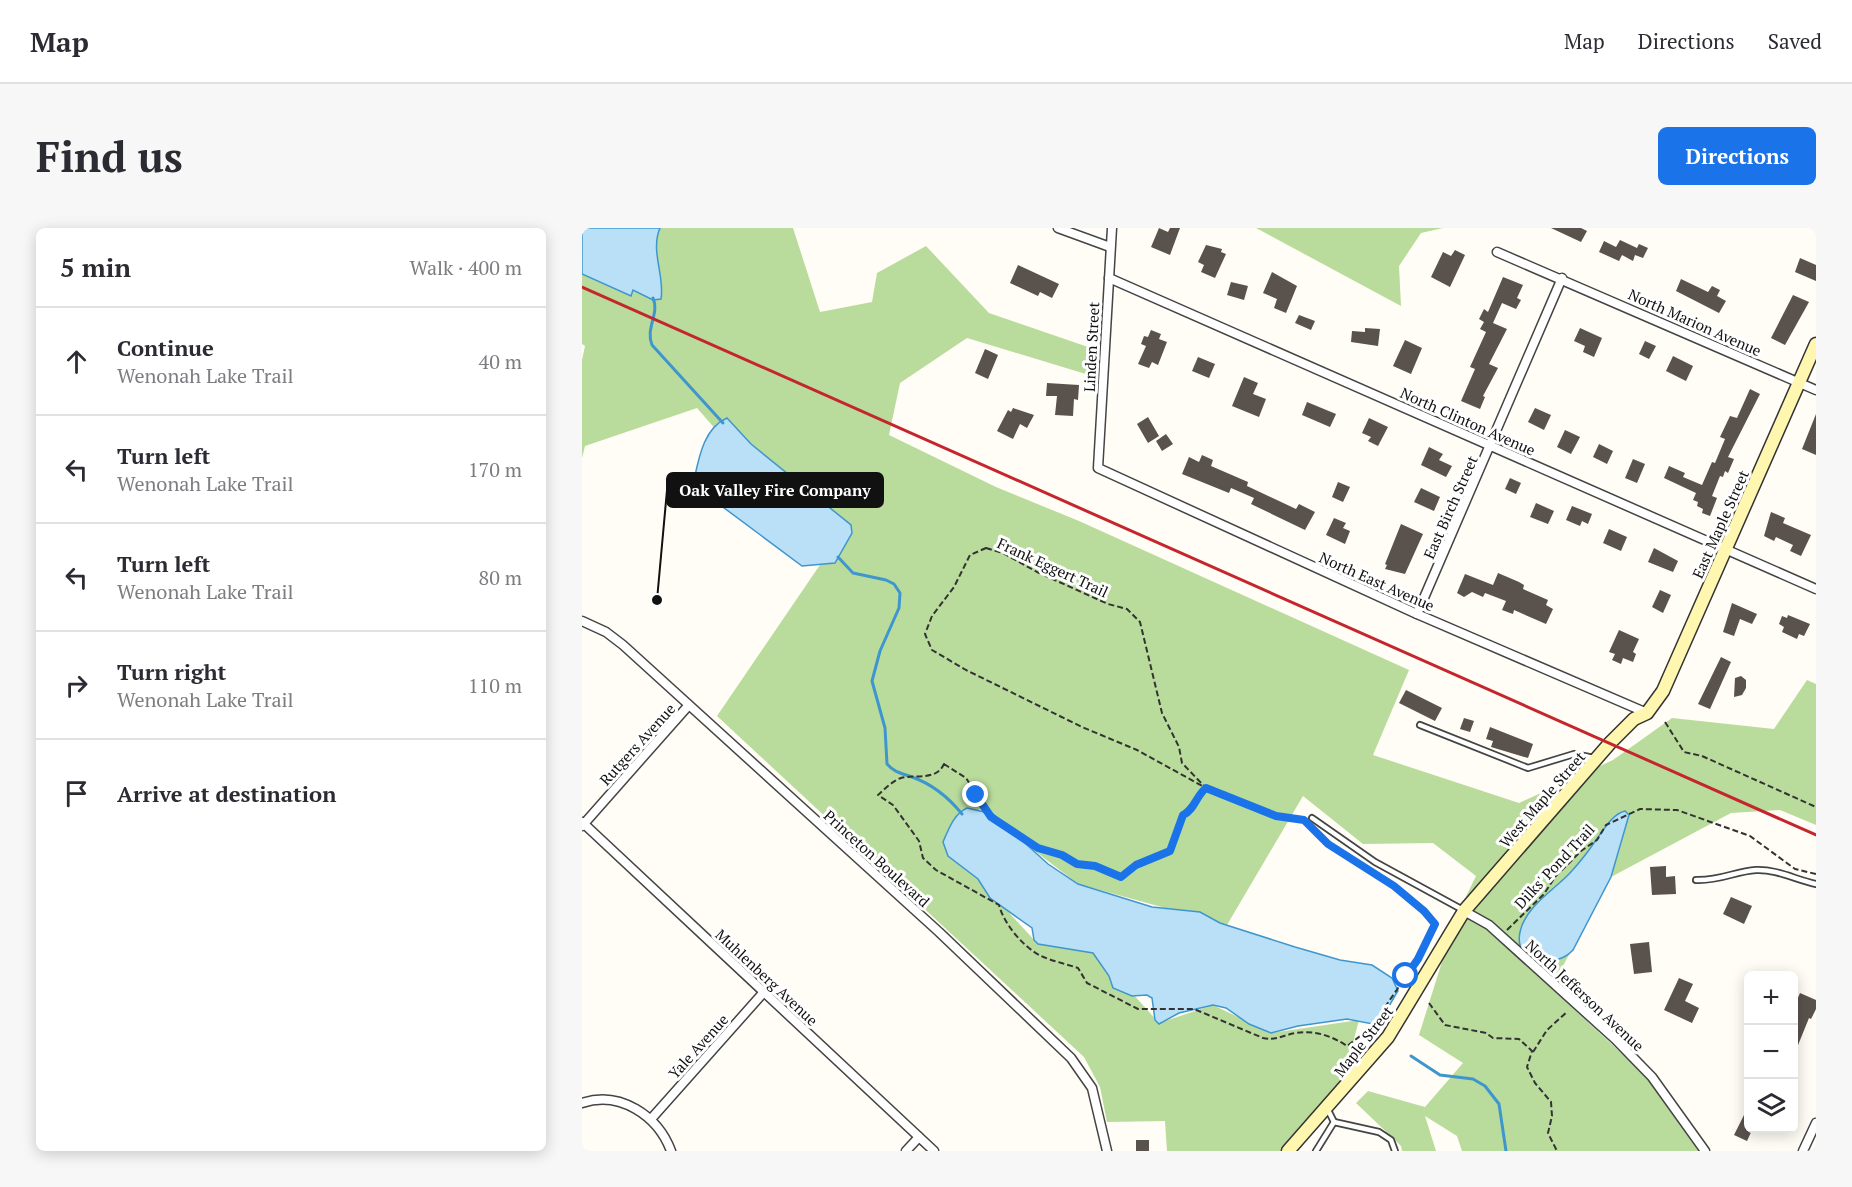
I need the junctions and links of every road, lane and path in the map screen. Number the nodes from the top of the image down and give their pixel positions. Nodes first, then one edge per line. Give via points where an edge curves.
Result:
1 (1058, 228) edge
2 (1112, 228) edge
3 (1110, 247) junction
4 (1497, 252) dead end
5 (1108, 278) junction
6 (1562, 278) junction
7 (1816, 344) edge
8 (1799, 383) junction
9 (1816, 390) edge
10 (1491, 446) junction
11 (1098, 468) joint
12 (1726, 549) junction
13 (1816, 589) edge
14 (1417, 614) junction
15 (582, 621) edge
16 (688, 706) junction
17 (1647, 713) junction
18 (1665, 722) dead end
19 (1420, 725) dead end
20 (1597, 758) junction
21 (1206, 788) junction
22 (1816, 807) edge
23 (1312, 819) dead end
24 (583, 824) edge
25 (1816, 874) edge
26 (1696, 880) dead end
27 (1816, 884) edge
28 (1464, 911) junction
29 (1506, 931) dead end
30 (764, 992) junction
31 (1429, 1003) dead end
32 (1567, 1012) dead end
33 (1531, 1055) junction
34 (582, 1103) edge
35 (1328, 1108) junction
36 (651, 1119) junction
37 (1334, 1122) junction
38 (1816, 1123) edge
39 (919, 1137) junction
40 (671, 1151) edge
41 (906, 1151) edge
42 (934, 1151) edge
43 (1107, 1151) edge
44 (1288, 1151) edge
45 (1316, 1151) edge
46 (1395, 1151) edge
47 (1557, 1151) edge
48 (1705, 1151) edge
49 (1803, 1151) edge

1 - 3 street
2 - 3 street, Linden Street
3 - 5 street, Linden Street
4 - 6 street, North Marion Avenue
5 - 10 street, North Clinton Avenue
5 - 11 street, Linden Street
6 - 8 street, North Marion Avenue
6 - 10 street, East Birch Street
7 - 8 street, East Maple Street
8 - 9 street, North Marion Avenue
8 - 12 street, East Maple Street
10 - 12 street, North Clinton Avenue
10 - 14 street, East Birch Street
11 - 14 street, North East Avenue
12 - 13 street, North Clinton Avenue
12 - 17 street, East Maple Street via 1663,691
14 - 17 street, North East Avenue
15 - 16 street, Princeton Boulevard via 623,645
16 - 24 street, Rutgers Avenue
16 - 43 street, Princeton Boulevard via 939,932 1071,1058 1092,1088
17 - 20 street, West Maple Street via 1634,719
18 - 22 path via 1684,752 1702,756
19 - 20 lane via 1528,768 1574,754
20 - 28 street, West Maple Street
21 - 21 path, Frank Eggert Trail via 1182,764 1179,747 1162,713 1140,622 1127,609 1037,572 1003,553 986,548 970,555 954,587 932,616 925,634 932,650
21 - 21 path, Frank Eggert Trail via 1183,815 1170,851 1136,865 1121,877 1038,848 991,817 966,778 944,764 933,775 899,779 878,795 893,805 919,841 923,858 936,870 999,905 1001,915 1027,945 1041,956 1078,968 1087,983 1103,993 1138,1009 1194,1009 1272,1040 1297,1033 1330,1035 1347,1046 1376,1024 1418,959 1435,924 1394,886 1328,844 1304,820 1276,816
23 - 28 lane, North Jefferson Avenue via 1376,862
24 - 30 street, Muhlenberg Avenue
25 - 29 path, Dilks' Pond Trail via 1795,869 1750,836 1677,810 1640,809 1605,825 1597,840 1581,851
26 - 27 lane via 1761,870
28 - 35 street, Maple Street via 1388,1037
28 - 48 street, North Jefferson Avenue via 1489,925 1614,1039 1652,1077
30 - 36 street, Yale Avenue
30 - 39 street, Muhlenberg Avenue
31 - 33 path via 1445,1024 1493,1038 1519,1040 1532,1050
32 - 33 path via 1547,1030
33 - 47 path via 1527,1067 1551,1102 1548,1133
34 - 36 street via 603,1099 626,1103
35 - 37 lane
35 - 44 street, Maple Street
36 - 40 street via 666,1137
37 - 45 lane
37 - 46 lane via 1379,1132 1391,1140
38 - 49 street
39 - 41 street
39 - 42 street, Muhlenberg Avenue

